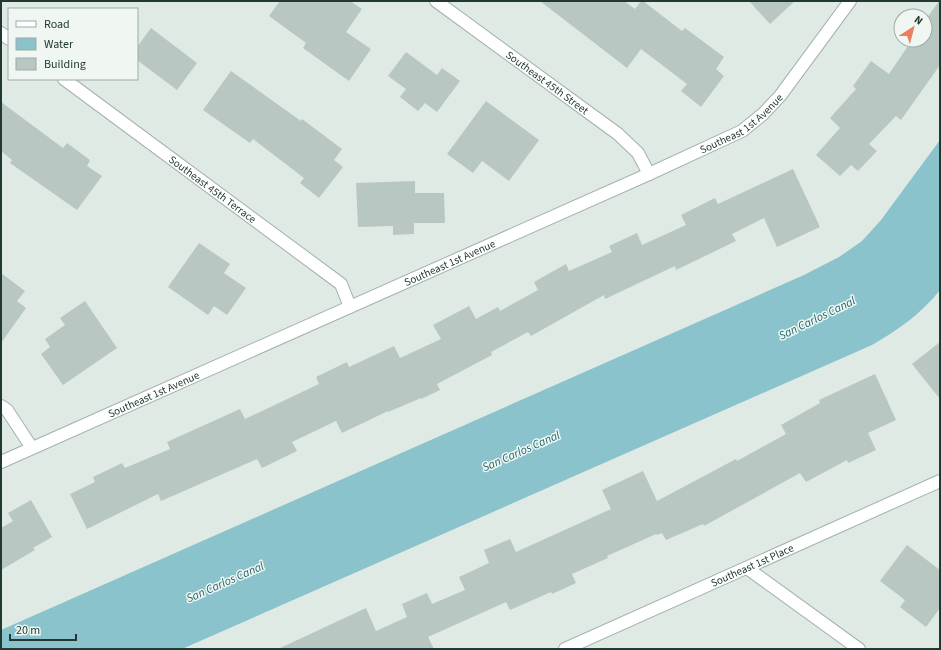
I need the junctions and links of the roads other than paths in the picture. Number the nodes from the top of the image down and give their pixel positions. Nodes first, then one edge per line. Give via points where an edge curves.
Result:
1 (436, 1) edge
2 (850, 1) edge
3 (65, 80) edge
4 (649, 174) junction
5 (350, 307) junction
6 (1, 406) edge
7 (32, 448) junction
8 (1, 462) edge
9 (940, 481) edge
10 (747, 568) junction
11 (565, 649) edge
12 (859, 649) edge

1 - 4 street, Southeast 45th Street via 618,134 638,153
2 - 4 street, Southeast 1st Avenue via 780,96 763,114 742,131
3 - 5 street, Southeast 45th Terrace via 341,284
4 - 5 street, Southeast 1st Avenue
5 - 7 street, Southeast 1st Avenue
6 - 7 street
7 - 8 street, Southeast 1st Avenue
9 - 10 street, Southeast 1st Place
10 - 11 street, Southeast 1st Place
10 - 12 street

